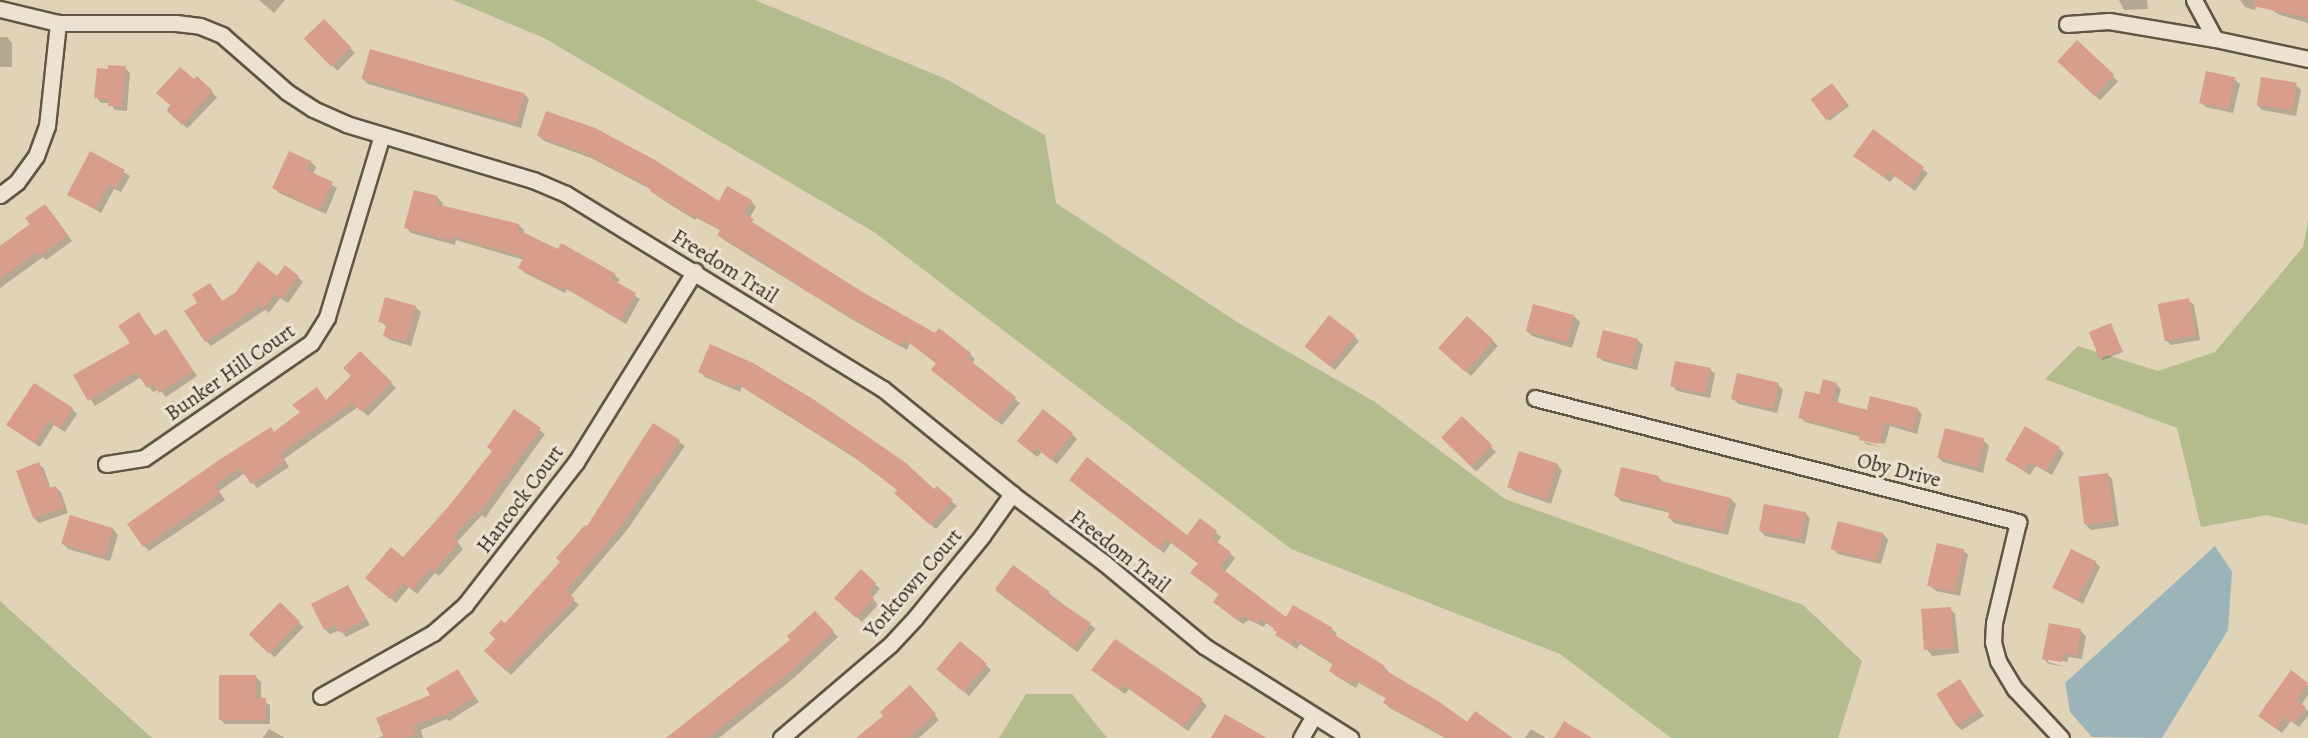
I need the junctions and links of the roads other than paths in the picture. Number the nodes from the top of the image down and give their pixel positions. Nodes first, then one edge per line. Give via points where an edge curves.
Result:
1 (2194, 0) edge
2 (0, 9) edge
3 (58, 23) junction
4 (2067, 24) dead end
5 (2215, 39) junction
6 (2308, 59) edge
7 (382, 135) junction
8 (0, 195) edge
9 (695, 271) junction
10 (1535, 398) dead end
11 (106, 464) dead end
12 (1012, 494) junction
13 (321, 696) dead end
14 (1313, 717) junction
15 (781, 738) edge
16 (1301, 738) edge
17 (1350, 738) edge
18 (2061, 738) edge

1 - 5 street
2 - 3 street, Freedom Trail
3 - 7 street, Freedom Trail via 200,26 229,40 287,92 313,109
3 - 8 street via 47,126 36,156 17,182
4 - 5 street via 2109,21
5 - 6 street
7 - 9 street, Freedom Trail via 523,177 566,194
7 - 11 street, Bunker Hill Court via 327,317 311,343 144,458
9 - 12 street, Freedom Trail via 883,389
9 - 13 street, Hancock Court via 576,462 465,605 433,633
10 - 18 street, Oby Drive via 2018,522 1994,623 1994,642 1998,661 2015,688
12 - 14 street, Freedom Trail via 1103,562 1204,646
12 - 15 street, Yorktown Court via 982,536 890,645
14 - 16 street
14 - 17 street, Freedom Trail

